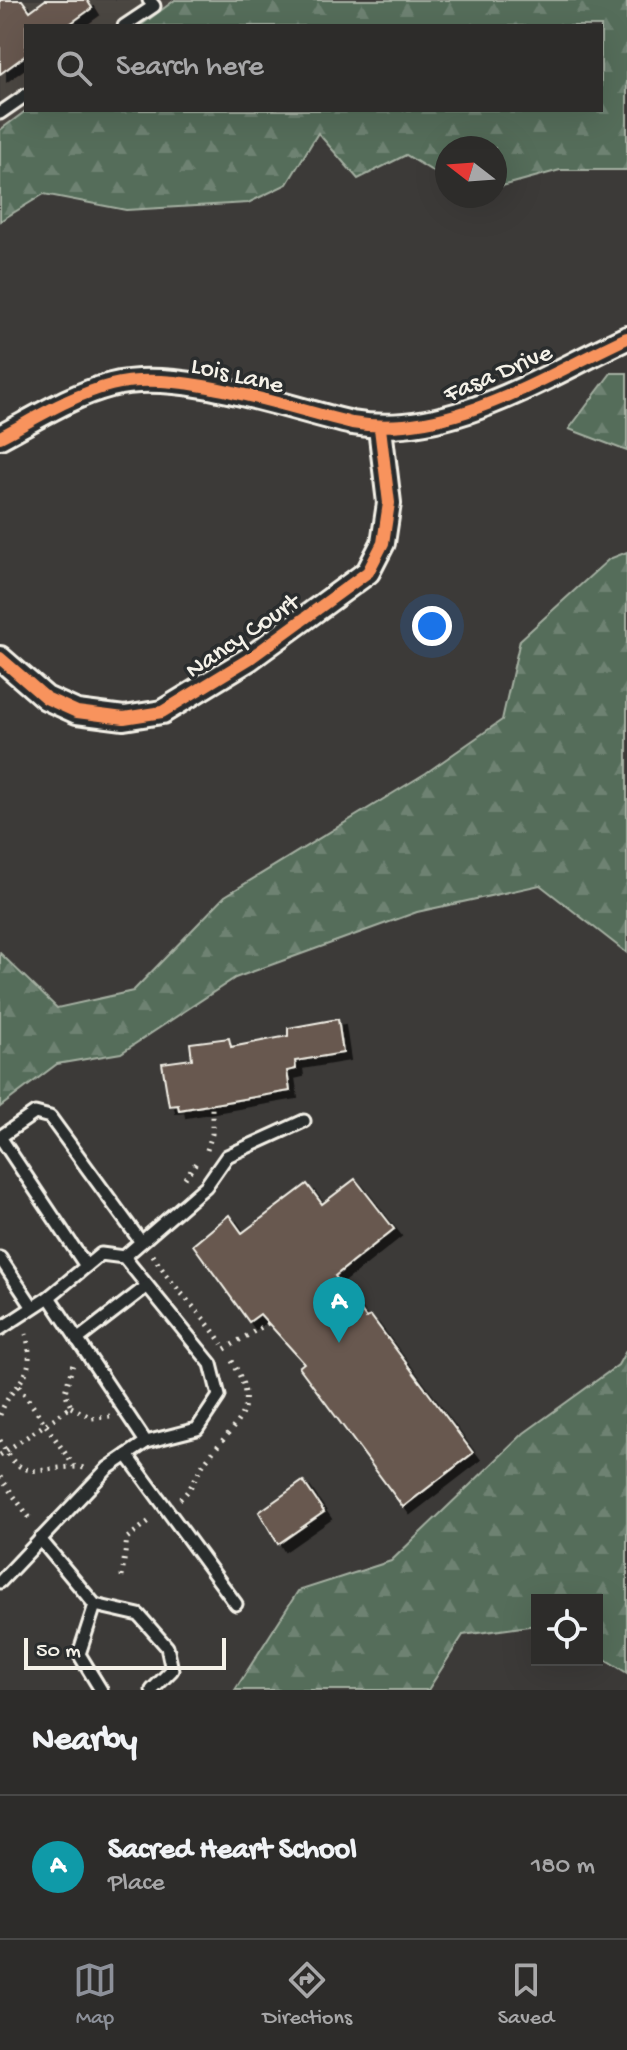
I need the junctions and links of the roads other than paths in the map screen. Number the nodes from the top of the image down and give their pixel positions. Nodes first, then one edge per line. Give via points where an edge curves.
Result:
1 (149, 0) edge
2 (127, 24) edge
3 (24, 96) edge
4 (0, 113) edge
5 (627, 338) edge
6 (380, 428) junction
7 (0, 437) edge
8 (0, 658) edge
9 (304, 1121) dead end
10 (141, 1242) junction
11 (124, 1257) junction
12 (0, 1258) edge
13 (86, 1266) junction
14 (147, 1286) junction
15 (49, 1297) junction
16 (32, 1306) junction
17 (0, 1329) edge
18 (77, 1340) junction
19 (146, 1442) junction
20 (127, 1455) junction
21 (40, 1539) junction
22 (0, 1582) edge
23 (236, 1604) dead end
24 (95, 1605) junction
25 (101, 1690) edge
26 (152, 1690) edge

1 - 2 lane via 154,6
3 - 4 lane
5 - 6 street, Fasa Drive via 479,407 426,423
6 - 7 street, Lois Lane via 177,381 114,384
6 - 8 street, Nancy Court via 389,503 383,543 368,572 249,659 162,712 124,718 77,712 46,698
9 - 10 lane via 227,1156 206,1186
10 - 11 lane
10 - 13 lane via 50,1117 35,1113 0,1137
11 - 13 lane via 101,1254
11 - 14 lane
12 - 16 lane
13 - 15 lane
14 - 18 lane
14 - 19 lane via 211,1364 219,1396 197,1429
15 - 16 lane
15 - 18 lane
16 - 17 lane
18 - 19 lane
19 - 20 lane
20 - 21 lane
20 - 23 lane
21 - 22 lane
21 - 24 lane
24 - 25 lane via 79,1654
24 - 26 lane via 139,1615 167,1647 172,1670

